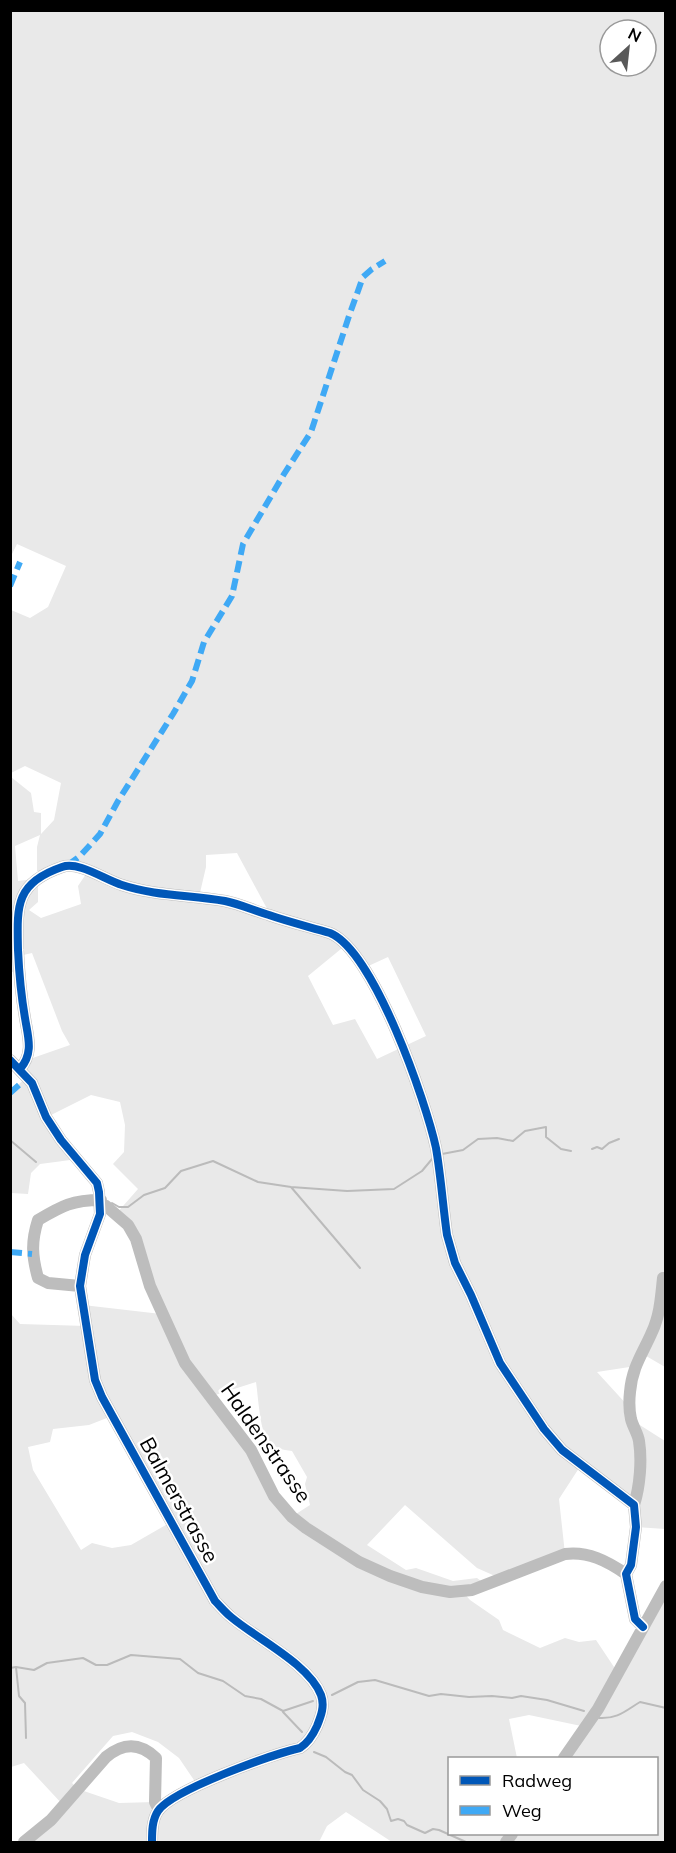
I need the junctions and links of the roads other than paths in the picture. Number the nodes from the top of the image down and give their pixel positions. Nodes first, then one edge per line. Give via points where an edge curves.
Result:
1 (10, 1060) edge
2 (20, 1070) junction
3 (101, 1202) junction
4 (663, 1278) dead end
5 (80, 1286) junction
6 (634, 1505) junction
7 (626, 1574) junction
8 (666, 1586) edge
9 (643, 1627) junction
10 (565, 1757) edge
11 (159, 1809) junction
12 (24, 1842) edge
13 (152, 1842) edge

1 - 2 street
2 - 3 street via 32,1083 61,1140 97,1183
2 - 6 street via 29,1047 19,969 18,906 35,880 62,867 79,867 141,890 228,902 339,936 364,968 405,1051 434,1143 450,1249 500,1362 543,1430 562,1450
3 - 5 street, Balmerstrasse
3 - 5 street via 66,1204 38,1220 34,1231 32,1254 38,1278 59,1286
3 - 7 street, Haldenstrasse via 129,1225 150,1286 185,1363 251,1450 274,1496 306,1528 359,1562 390,1576 450,1592 472,1590 565,1554 595,1557
4 - 6 street via 659,1311 630,1389 631,1420 640,1452
5 - 11 street, Balmerstrasse via 95,1380 102,1397 215,1601 230,1617 304,1671 322,1697 323,1713 310,1739 300,1748 253,1761 178,1795
6 - 7 street via 636,1527
7 - 9 street via 635,1619
8 - 9 street
9 - 10 street via 598,1709
11 - 12 street via 155,1802 156,1758 148,1750 128,1746 106,1757 51,1820
11 - 13 street

